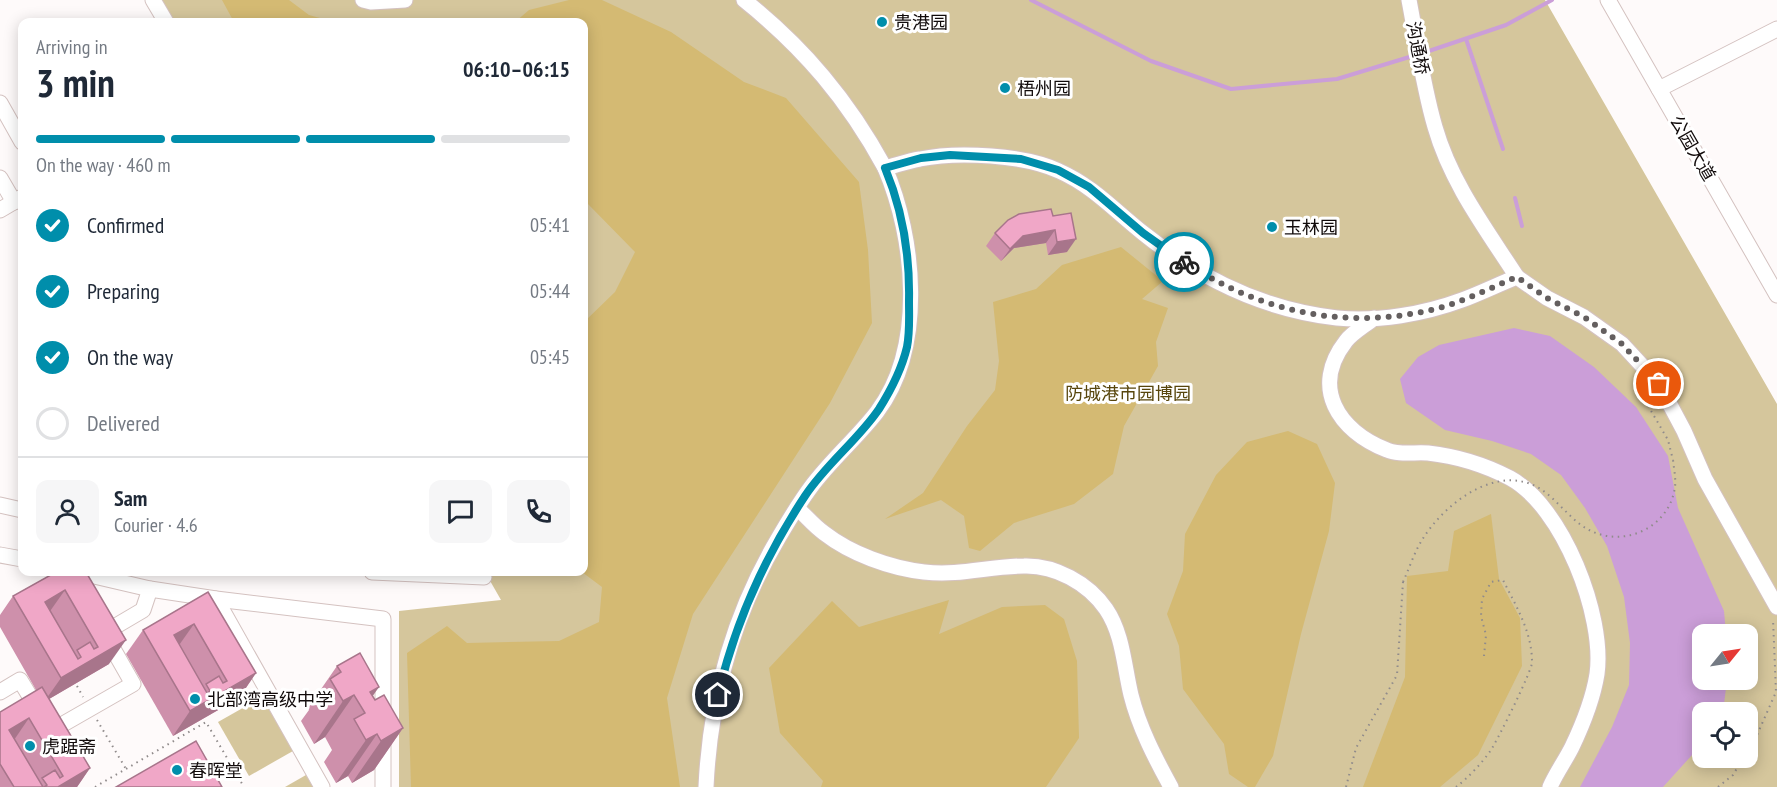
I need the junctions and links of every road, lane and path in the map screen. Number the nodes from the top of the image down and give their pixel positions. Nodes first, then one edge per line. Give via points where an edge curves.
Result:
1 (153, 0) edge
2 (363, 0) edge
3 (405, 0) edge
4 (744, 0) edge
5 (1409, 0) edge
6 (1608, 0) edge
7 (164, 18) edge
8 (1777, 30) edge
9 (1659, 89) junction
10 (0, 103) edge
11 (18, 134) edge
12 (885, 168) junction
13 (0, 178) edge
14 (18, 199) edge
15 (0, 210) edge
16 (1517, 277) junction
17 (1777, 295) edge
18 (1374, 318) junction
19 (1636, 385) dead end
20 (0, 506) edge
21 (797, 508) junction
22 (18, 509) edge
23 (0, 555) edge
24 (18, 558) edge
25 (94, 576) edge
26 (150, 589) junction
27 (216, 599) junction
28 (1774, 604) edge
29 (1484, 656) dead end
30 (77, 686) edge
31 (0, 692) edge
32 (90, 708) junction
33 (1758, 733) edge
34 (1737, 768) edge
35 (126, 769) junction
36 (95, 787) edge
37 (244, 787) edge
38 (322, 787) edge
39 (383, 787) edge
40 (706, 787) edge
41 (1171, 787) edge
42 (1346, 787) edge
43 (1456, 787) edge
44 (1550, 787) edge
45 (1718, 787) edge

1 - 7 street
2 - 3 street
4 - 12 street via 784,33 831,84
5 - 16 street, 沟通桥 via 1435,128 1469,205
6 - 9 street, 公园大道
8 - 9 street
9 - 17 street, 公园大道
10 - 11 street
12 - 18 street via 950,155 1021,159 1049,167 1089,187 1143,233 1234,291 1299,312
12 - 21 street via 896,192 909,255 907,345 878,410
13 - 14 street
14 - 15 street
16 - 18 street via 1464,300
16 - 28 street via 1622,344 1659,384 1705,479
18 - 44 street via 1346,340 1329,371 1331,401 1352,432 1389,451 1431,453 1473,462 1511,479 1541,504 1567,545 1584,584 1596,628 1597,673 1588,708
19 - 42 path, bridge via 1668,440 1673,460 1675,486 1662,517 1632,536 1595,533 1537,487 1509,480 1478,488 1444,513 1422,540 1403,582 1397,675 1356,748
20 - 22 street
21 - 40 street via 754,584 728,655 714,710
21 - 41 street via 842,545 901,568 963,573 1024,566 1044,568 1088,588 1106,609 1120,638 1132,697
23 - 24 street
25 - 26 street
26 - 27 street
26 - 32 street via 143,610 104,633 133,684
27 - 38 street
27 - 39 street via 383,619
28 - 33 path via 1776,692
29 - 43 path via 1482,599 1491,582 1503,580 1522,617 1533,665 1491,751
30 - 32 path
31 - 32 street via 20,680 51,731
32 - 35 path
34 - 45 path
35 - 36 path
35 - 37 path via 206,722

